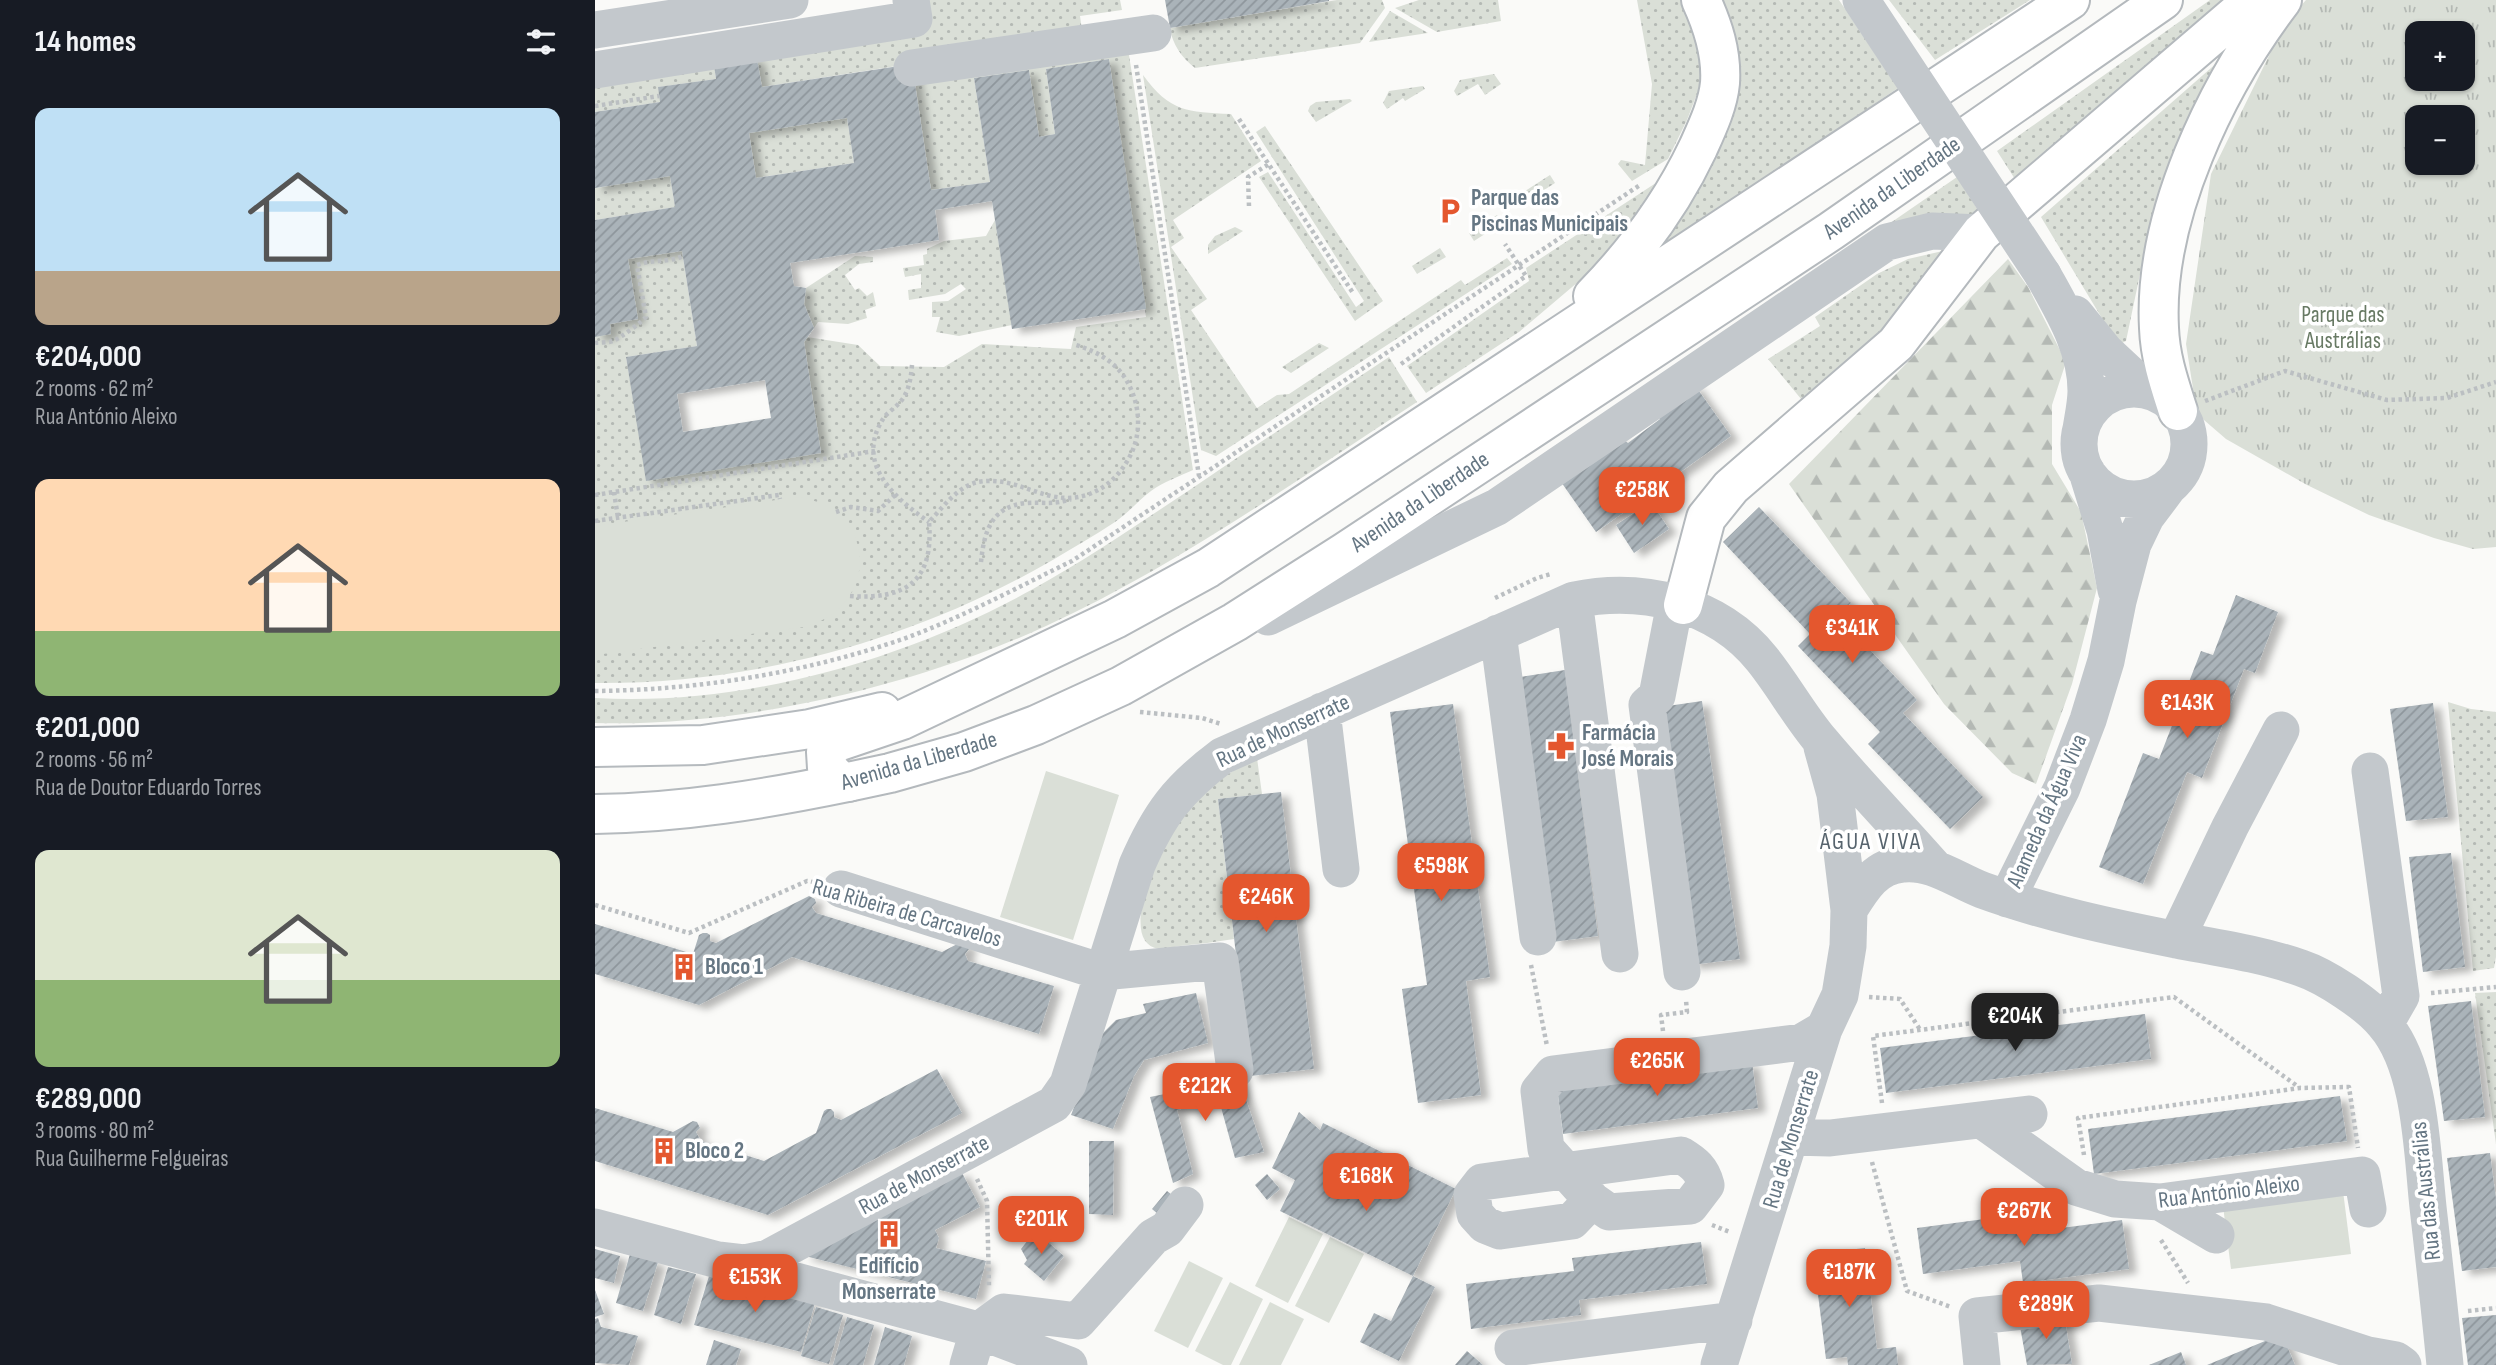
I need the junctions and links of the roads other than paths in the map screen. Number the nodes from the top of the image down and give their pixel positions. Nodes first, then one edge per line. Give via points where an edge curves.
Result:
1 (790, 0) edge
2 (889, 0) edge
3 (911, 0) edge
4 (1702, 0) edge
5 (1861, 0) edge
6 (2070, 0) edge
7 (2163, 0) edge
8 (2253, 0) edge
9 (2282, 0) edge
10 (595, 30) edge
11 (1142, 35) road end
12 (595, 52) edge
13 (912, 68) dead end
14 (595, 70) edge
15 (1981, 233) junction
16 (2043, 275) junction
17 (1481, 388) junction
18 (2163, 401) junction
19 (2081, 430) junction
20 (2087, 472) junction
21 (2167, 489) junction
22 (1574, 600) junction
23 (2118, 601) junction
24 (1679, 604) junction
25 (1498, 633) junction
26 (1013, 667) junction
27 (1143, 675) junction
28 (1322, 711) junction
29 (2281, 730) dead end
30 (768, 736) junction
31 (1819, 739) junction
32 (703, 745) junction
33 (595, 747) edge
34 (595, 759) edge
35 (2370, 771) dead end
36 (848, 782) junction
37 (595, 804) edge
38 (595, 814) edge
39 (1934, 867) junction
40 (1341, 869) dead end
41 (841, 889) road end
42 (2007, 899) junction
43 (1849, 910) junction
44 (2176, 940) junction
45 (1534, 946) road end
46 (1620, 954) dead end
47 (1103, 972) junction
48 (1682, 972) road end
49 (2393, 1010) junction
50 (1824, 1029) junction
51 (1235, 1070) dead end
52 (2029, 1114) dead end
53 (1983, 1121) junction
54 (1791, 1137) junction
55 (1563, 1170) junction
56 (2365, 1192) road end
57 (1592, 1200) junction
58 (2148, 1201) junction
59 (1185, 1205) dead end
60 (595, 1227) edge
61 (2216, 1235) dead end
62 (718, 1260) junction
63 (1734, 1320) junction
64 (973, 1348) edge
65 (1513, 1348) dead end
66 (1069, 1365) edge
67 (1719, 1365) edge
68 (1982, 1365) edge
69 (2403, 1365) edge
70 (2445, 1365) edge

1 - 10 street
2 - 12 street via 890,6
3 - 14 street via 914,19
4 - 17 main road via 1719,52 1720,83 1705,134 1688,169 1647,235 1618,271 1559,326
5 - 16 street, bridge
6 - 17 main road
7 - 27 main road, Avenida da Liberdade via 1831,231 1345,552
8 - 15 main road
9 - 18 main road via 2239,63 2209,120 2172,212 2159,326 2167,376
11 - 13 street
15 - 24 main road via 1896,344 1731,486 1706,518
15 - 27 street via 1931,231 1887,242 1497,507
16 - 18 street via 2105,351
16 - 19 street via 2076,336 2083,364 2086,391
17 - 26 main road via 1208,568
18 - 19 street via 2131,389 2114,393 2087,414
18 - 21 street via 2185,424 2189,439 2183,471
19 - 20 street via 2081,459
20 - 21 street via 2098,486 2123,498 2151,497
20 - 23 street, Alameda da Água Viva via 2105,530
21 - 23 street, Alameda da Água Viva via 2133,544
22 - 24 street, Rua de Monserrate via 1632,595
22 - 25 street, Rua de Monserrate
22 - 46 street
23 - 42 street, Alameda da Água Viva via 2106,662 2075,754
24 - 31 street, Rua de Monserrate via 1711,615 1738,633
24 - 48 street via 1657,696 1647,705
25 - 28 street, Rua de Monserrate
25 - 45 street
26 - 30 main road via 889,710
26 - 36 main road via 902,720 830,746 827,768
27 - 36 main road, Avenida da Liberdade via 964,751
28 - 40 street
28 - 47 street, Rua de Monserrate via 1222,756 1193,778 1169,805 1137,865
29 - 44 street
30 - 32 main road
30 - 37 main road via 772,763 759,780
31 - 39 street, Rua de Monserrate
31 - 43 street, Rua de Monserrate via 1835,794
32 - 33 main road
32 - 34 street
35 - 49 street, Rua das Austrálias
36 - 38 main road, Avenida da Liberdade via 723,805
39 - 42 street, Rua de Monserrate
39 - 43 street, Rua de Monserrate via 1904,863 1886,867 1872,877
41 - 47 street, Rua Ribeira de Carcavelos
42 - 44 street, Rua das Austrálias
43 - 50 street, Rua de Monserrate via 1840,995
44 - 49 street, Rua das Austrálias via 2304,969
47 - 51 street via 1220,961
47 - 62 street, Rua de Monserrate via 1068,1084 1054,1104 768,1258 744,1263
49 - 70 street, Rua das Austrálias via 2417,1111
50 - 54 street, Rua de Monserrate
50 - 55 street via 1802,1041 1553,1074 1539,1091 1546,1149
52 - 53 street
53 - 54 street via 1830,1138
53 - 58 street, Rua António Aleixo via 2076,1187 2115,1199
54 - 63 street, Rua de Monserrate
55 - 57 street
55 - 57 street via 1482,1182 1472,1195 1475,1213 1485,1226 1500,1231 1572,1221
55 - 57 street via 1681,1155 1695,1164 1706,1185 1690,1206 1609,1212
56 - 58 street, Rua António Aleixo
58 - 61 street
59 - 64 street via 1078,1321 1004,1312
60 - 62 street
62 - 64 street
63 - 65 street
63 - 67 street, Rua de Monserrate
64 - 66 street
68 - 69 street via 1977,1316 2099,1303 2266,1322

